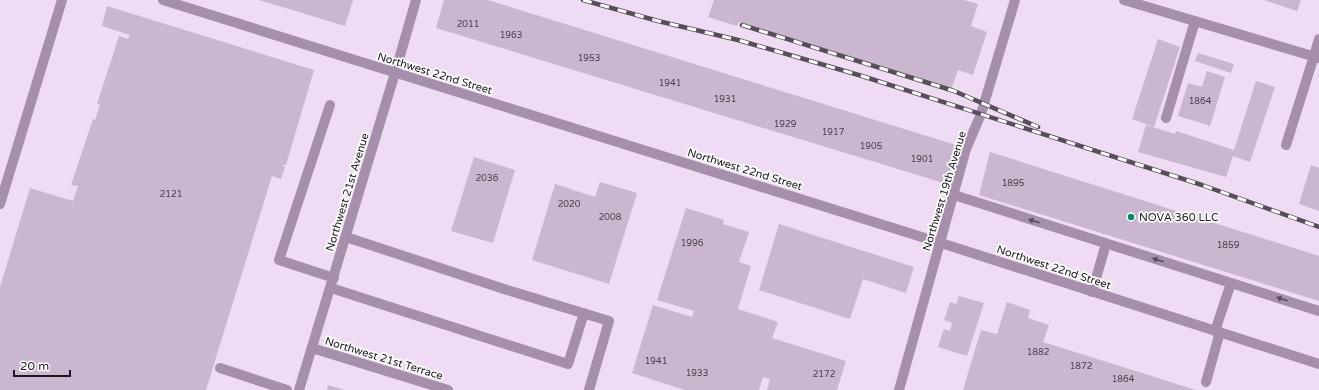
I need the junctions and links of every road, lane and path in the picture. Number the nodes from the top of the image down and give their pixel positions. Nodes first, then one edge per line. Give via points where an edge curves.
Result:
1 (62, 0) edge
2 (163, 0) edge
3 (416, 0) edge
4 (1015, 0) edge
5 (1124, 0) edge
6 (1195, 21) junction
7 (1319, 39) edge
8 (1316, 57) edge
9 (395, 73) junction
10 (330, 105) dead end
11 (1166, 118) dead end
12 (1286, 145) dead end
13 (954, 195) junction
14 (0, 204) edge
15 (346, 237) junction
16 (940, 243) junction
17 (1106, 244) junction
18 (332, 283) junction
19 (1231, 283) junction
20 (1092, 292) junction
21 (1319, 311) edge
22 (584, 313) junction
23 (1217, 332) junction
24 (312, 348) junction
25 (1319, 364) edge
26 (220, 368) dead end
27 (1206, 382) dead end
28 (287, 390) edge
29 (299, 390) edge
30 (448, 390) edge
31 (589, 390) edge
32 (899, 390) edge

1 - 14 street
2 - 9 street, Northwest 22nd Street
3 - 9 street, Northwest 21st Avenue
4 - 13 street, Northwest 19th Avenue via 981,114 966,149
5 - 6 street
6 - 8 street
6 - 11 street
7 - 8 street
8 - 12 street
9 - 15 street, Northwest 21st Avenue
9 - 16 street, Northwest 22nd Street
10 - 18 street via 279,260
13 - 16 street, Northwest 19th Avenue
17 -> 13 street
15 - 18 street, Northwest 21st Avenue
15 - 22 street
16 - 20 street, Northwest 22nd Street
16 - 32 street, Northwest 19th Avenue
19 -> 17 street
17 - 20 street
18 - 22 street via 568,364
18 - 24 street, Northwest 21st Avenue
21 -> 19 street
19 - 23 street
20 - 23 street, Northwest 22nd Street
22 - 31 street via 609,321
23 - 25 street, Northwest 22nd Street
23 - 27 street
24 - 29 street, Northwest 21st Avenue
24 - 30 street, Northwest 21st Terrace
26 - 28 street

